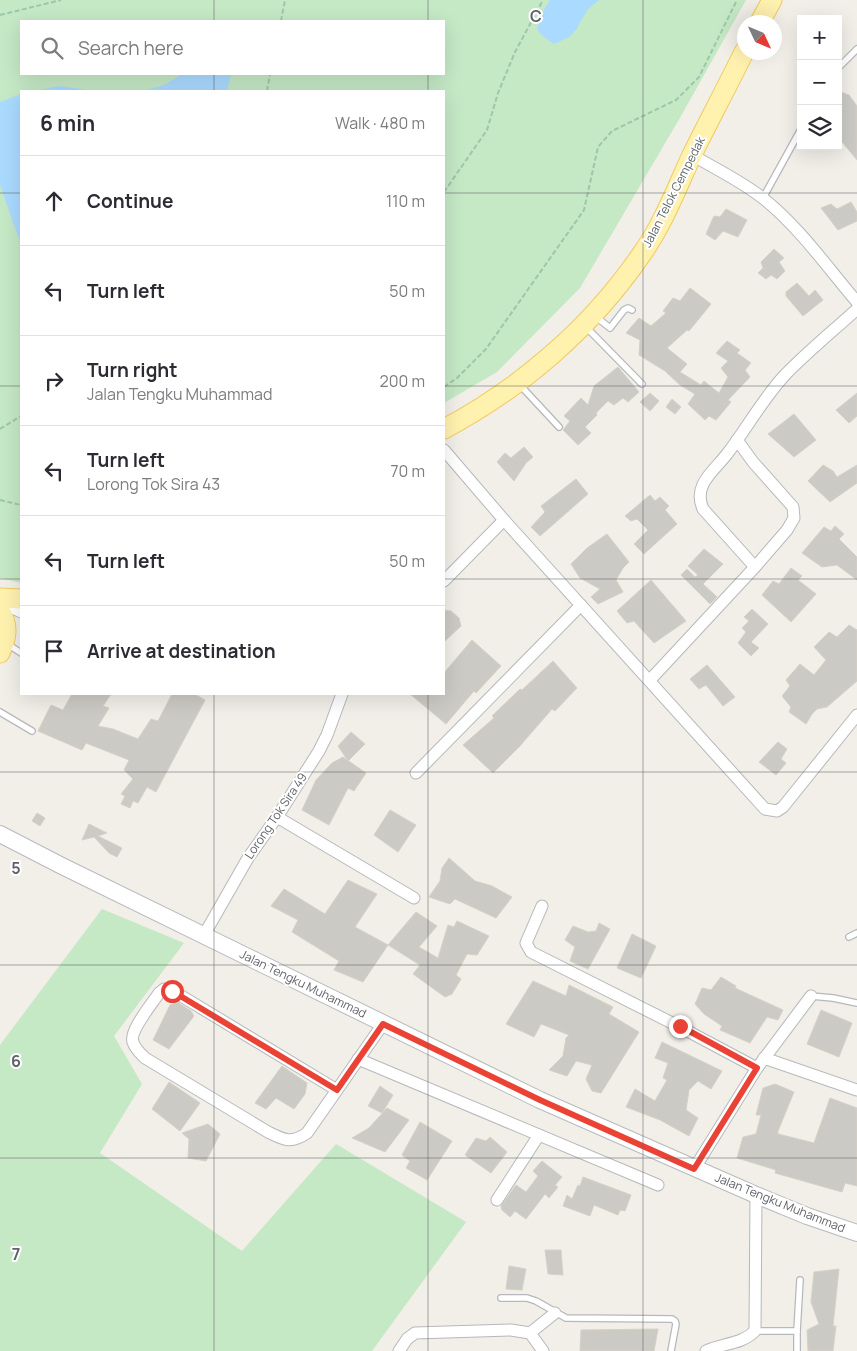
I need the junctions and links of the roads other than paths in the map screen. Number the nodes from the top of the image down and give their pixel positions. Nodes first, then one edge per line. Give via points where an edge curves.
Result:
1 (772, 0) edge
2 (764, 15) edge
3 (857, 49) edge
4 (740, 60) edge
5 (842, 64) edge
6 (797, 136) edge
7 (692, 155) junction
8 (763, 198) junction
9 (857, 302) edge
10 (857, 309) edge
11 (632, 310) dead end
12 (588, 320) junction
13 (518, 383) junction
14 (642, 384) dead end
15 (558, 427) dead end
16 (445, 428) edge
17 (737, 440) junction
18 (445, 451) edge
19 (504, 520) junction
20 (755, 567) junction
21 (445, 580) edge
22 (0, 598) edge
23 (20, 599) edge
24 (0, 602) edge
25 (580, 605) junction
26 (0, 611) edge
27 (20, 612) edge
28 (20, 631) edge
29 (8, 652) edge
30 (650, 680) junction
31 (342, 695) edge
32 (0, 712) edge
33 (857, 715) edge
34 (32, 731) dead end
35 (416, 773) dead end
36 (277, 817) junction
37 (0, 834) edge
38 (414, 898) dead end
39 (542, 906) dead end
40 (857, 933) edge
41 (204, 935) junction
42 (849, 937) dead end
43 (812, 996) joint
44 (857, 1003) edge
45 (383, 1024) junction
46 (764, 1058) junction
47 (358, 1059) junction
48 (757, 1068) junction
49 (337, 1090) junction
50 (857, 1090) edge
51 (539, 1135) junction
52 (694, 1169) junction
53 (658, 1185) dead end
54 (756, 1195) junction
55 (497, 1200) dead end
56 (857, 1233) edge
57 (800, 1280) dead end
58 (501, 1298) dead end
59 (555, 1313) junction
60 (755, 1331) junction
61 (797, 1331) junction
62 (530, 1333) junction
63 (399, 1351) edge
64 (543, 1351) edge
65 (671, 1351) edge
66 (706, 1351) edge
67 (798, 1351) edge

1 - 2 main road
3 - 5 lane
4 - 7 main road, Jalan Telok Cempedak
6 - 8 lane
7 - 8 street
7 - 12 main road, Jalan Telok Cempedak via 642,254
8 - 9 street via 791,224
10 - 17 street via 785,375
11 - 12 lane via 624,310 610,328
12 - 13 main road, Jalan Telok Cempedak
12 - 14 lane
13 - 15 lane
13 - 16 main road, Jalan Telok Cempedak
17 - 20 street via 703,483 701,504
17 - 20 street via 794,512 791,524
18 - 19 street
19 - 21 street
19 - 25 street
20 - 30 street
22 - 23 main road
24 - 27 street
25 - 30 street
25 - 35 street
26 - 29 main road via 6,624
28 - 29 main road
30 - 33 street via 760,804 771,811 777,811 789,801
31 - 36 street, Lorong Tok Sira 49 via 327,735
32 - 34 lane
36 - 38 street
36 - 41 street, Lorong Tok Sira 49 via 248,858
37 - 41 main road, Jalan Tengku Muhammad
39 - 48 street via 526,943 531,952
40 - 42 lane
41 - 45 main road, Jalan Tengku Muhammad
43 - 44 lane
43 - 46 street
45 - 47 street
45 - 52 main road, Jalan Tengku Muhammad via 540,1100
46 - 48 street
46 - 50 street
47 - 49 street
47 - 51 street
48 - 52 street
49 - 49 street via 307,1133 288,1141 146,1058 133,1042 133,1032 159,993 164,989 172,991
51 - 53 street
51 - 55 street
52 - 54 main road, Jalan Tengku Muhammad
54 - 56 main road, Jalan Tengku Muhammad
54 - 60 street
57 - 61 lane
58 - 59 lane via 527,1298
59 - 62 street
59 - 65 lane via 576,1319 672,1319 676,1324
60 - 61 lane
60 - 66 street via 740,1341
61 - 67 lane
62 - 63 street via 511,1330 423,1332 410,1335
62 - 64 street

